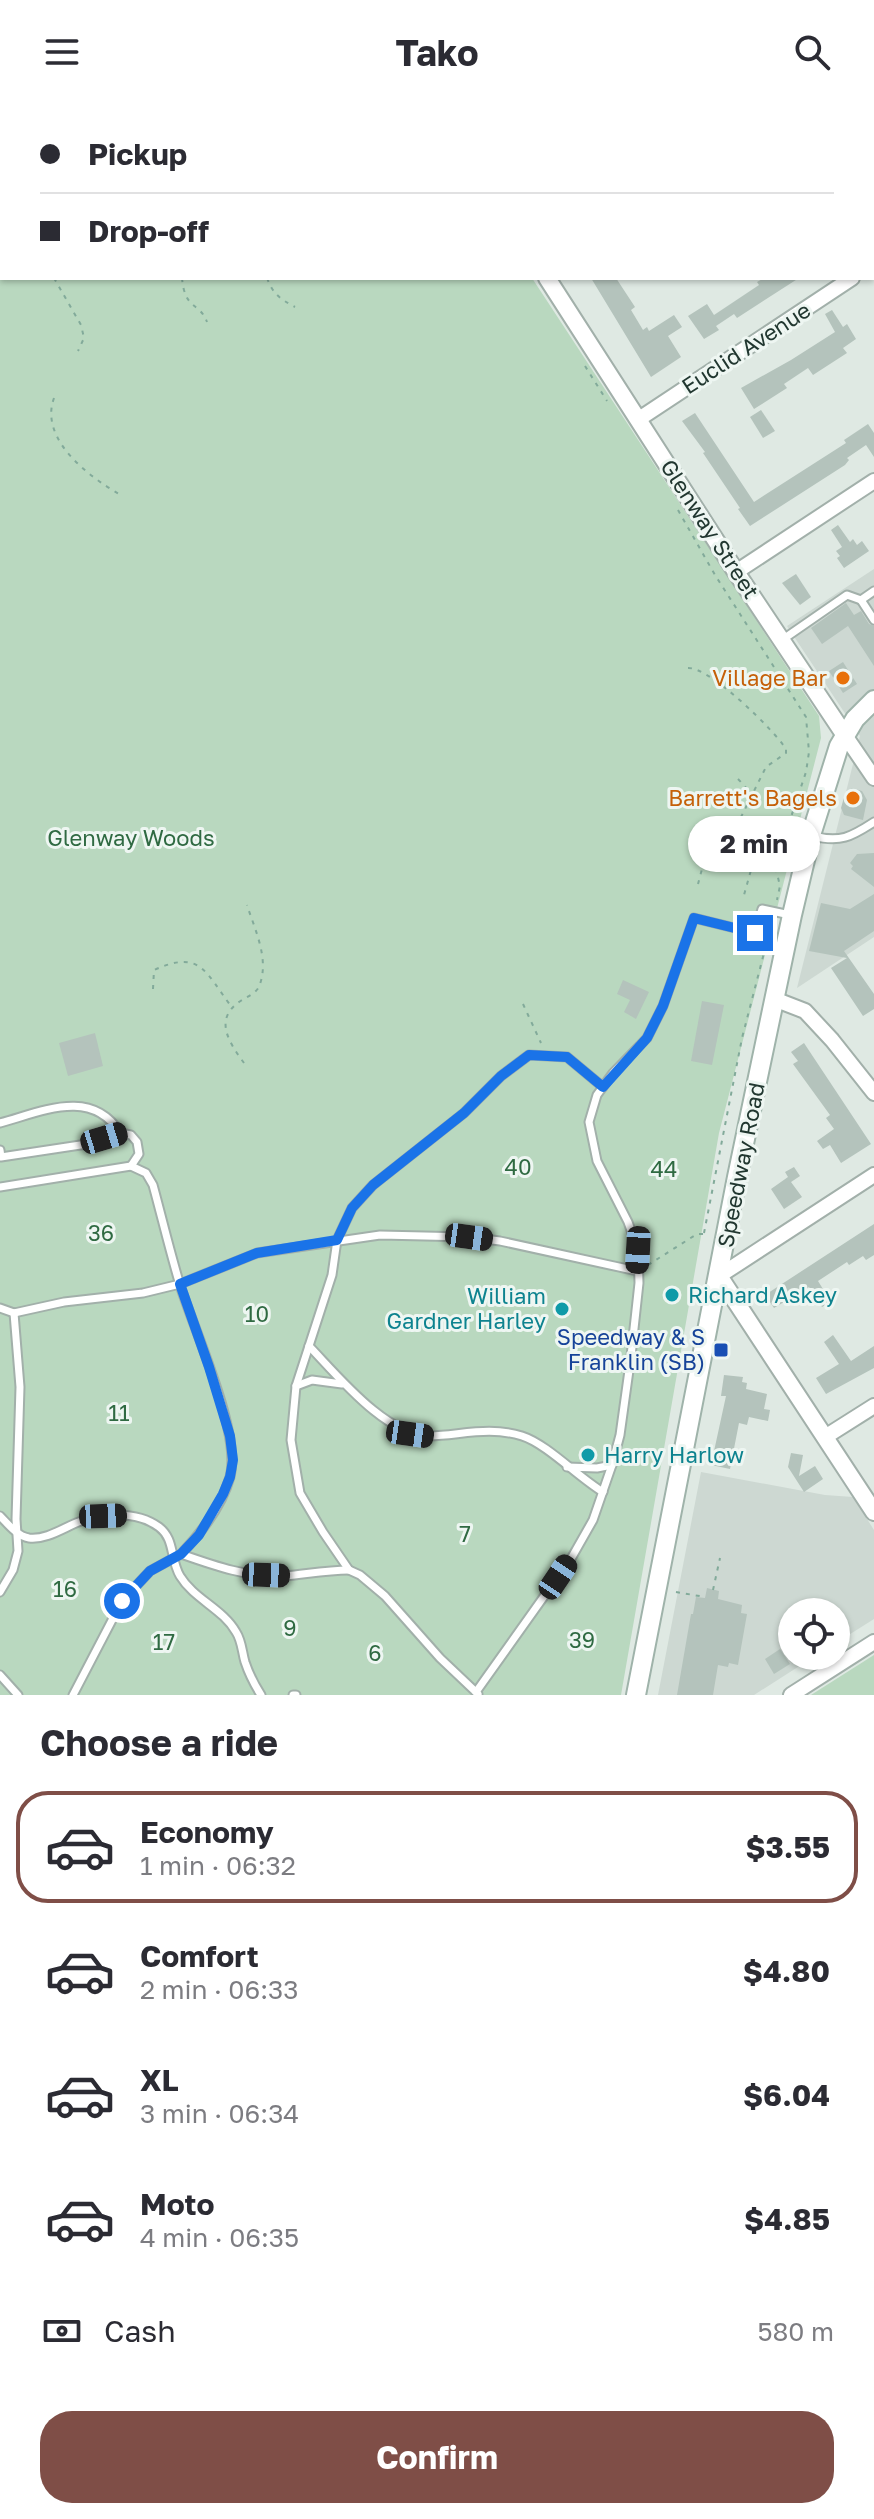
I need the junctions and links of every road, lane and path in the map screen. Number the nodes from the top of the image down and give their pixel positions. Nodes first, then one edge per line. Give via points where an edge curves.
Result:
1 (55, 280) edge
2 (182, 280) edge
3 (268, 280) edge
4 (548, 280) edge
5 (849, 280) edge
6 (295, 307) dead end
7 (207, 322) dead end
8 (78, 351) dead end
9 (582, 361) dead end
10 (54, 398) dead end
11 (614, 409) dead end
12 (639, 419) junction
13 (874, 481) edge
14 (119, 494) dead end
15 (677, 510) dead end
16 (736, 572) junction
17 (874, 591) edge
18 (861, 600) junction
19 (874, 620) edge
20 (782, 640) junction
21 (688, 668) dead end
22 (874, 700) edge
23 (844, 734) junction
24 (874, 778) edge
25 (738, 779) dead end
26 (752, 793) junction
27 (739, 821) junction
28 (874, 822) edge
29 (811, 835) junction
30 (698, 884) dead end
31 (744, 895) dead end
32 (247, 905) dead end
33 (784, 914) junction
34 (153, 989) dead end
35 (774, 999) junction
36 (523, 1004) dead end
37 (232, 1007) junction
38 (545, 1056) junction
39 (244, 1063) dead end
40 (603, 1087) junction
41 (874, 1093) edge
42 (0, 1123) edge
43 (120, 1133) junction
44 (0, 1150) edge
45 (131, 1166) junction
46 (874, 1175) edge
47 (0, 1187) edge
48 (704, 1233) junction
49 (713, 1235) dead end
50 (337, 1240) junction
51 (637, 1271) junction
52 (719, 1276) junction
53 (180, 1284) junction
54 (0, 1308) edge
55 (14, 1313) junction
56 (309, 1346) junction
57 (342, 1384) junction
58 (296, 1386) junction
59 (874, 1406) edge
60 (825, 1437) junction
61 (612, 1465) junction
62 (567, 1467) junction
63 (603, 1492) junction
64 (874, 1512) edge
65 (0, 1516) edge
66 (17, 1533) junction
67 (181, 1554) junction
68 (173, 1558) junction
69 (720, 1558) dead end
70 (349, 1570) junction
71 (713, 1590) dead end
72 (0, 1592) edge
73 (676, 1592) dead end
74 (705, 1597) dead end
75 (874, 1642) edge
76 (0, 1675) edge
77 (477, 1694) edge
78 (18, 1695) edge
79 (73, 1695) edge
80 (261, 1695) edge
81 (636, 1695) edge
82 (791, 1695) edge

1 - 8 path via 81,325 84,338
2 - 7 path via 186,298
3 - 6 path via 278,298
4 - 12 street, Glenway Street
5 - 12 street, Euclid Avenue
9 - 11 path
10 - 14 path via 50,421 65,447
12 - 16 street, Glenway Street
13 - 16 street
15 - 33 path via 808,724 806,772 775,865
16 - 20 street, Glenway Street
17 - 18 lane
18 - 19 lane
18 - 20 lane via 847,595
20 - 23 street, Glenway Street
21 - 26 path via 703,671 725,688 786,749 766,767
22 - 23 main road
23 - 24 street, Glenway Street
23 - 29 main road, Speedway Road
25 - 26 path
26 - 27 path
27 - 30 path via 720,841 712,840
27 - 31 path via 751,870
28 - 29 lane via 843,839
29 - 33 main road, Speedway Road
32 - 37 path via 263,953 261,981 257,990
33 - 35 main road, Speedway Road
33 - 40 lane via 762,909 755,933 694,918 647,1038
33 - 48 path via 742,1038
34 - 37 path via 154,970 188,961 205,972
35 - 41 street via 805,1011
35 - 52 main road, Speedway Road
36 - 38 path
37 - 39 path via 226,1031
38 - 40 lane via 567,1057
38 - 50 lane via 529,1055 510,1069 373,1185 352,1208
40 - 51 lane via 589,1122 591,1135 597,1161 638,1250
42 - 43 lane via 70,1104 102,1114
43 - 44 lane via 87,1144 1,1157
43 - 45 lane via 137,1142 139,1154
45 - 47 lane
45 - 53 lane via 146,1173 153,1185
46 - 52 street
48 - 49 path
48 - 51 path
50 - 51 lane via 380,1235 469,1237
50 - 53 lane via 257,1253
50 - 56 lane via 332,1275
51 - 61 lane via 631,1356
52 - 60 street
52 - 81 main road, Speedway Road
53 - 55 lane
53 - 67 lane via 223,1412 233,1460 223,1494
54 - 55 lane
55 - 66 lane via 20,1387
56 - 57 lane
56 - 58 lane
57 - 58 lane via 312,1380
57 - 62 lane via 410,1434 482,1430 523,1436
58 - 70 lane via 291,1440 300,1493
59 - 60 street
60 - 64 street
61 - 62 lane
61 - 63 lane
62 - 63 lane
63 - 77 lane via 572,1557
65 - 66 lane
66 - 68 lane via 43,1537 80,1522 124,1515 158,1526 170,1537
66 - 72 lane via 13,1570
67 - 68 lane
67 - 70 lane via 245,1574
68 - 79 lane via 150,1571 122,1601
68 - 80 lane via 180,1576 237,1633
69 - 71 path
70 - 77 lane via 385,1596
73 - 74 path
75 - 82 street
76 - 78 lane

